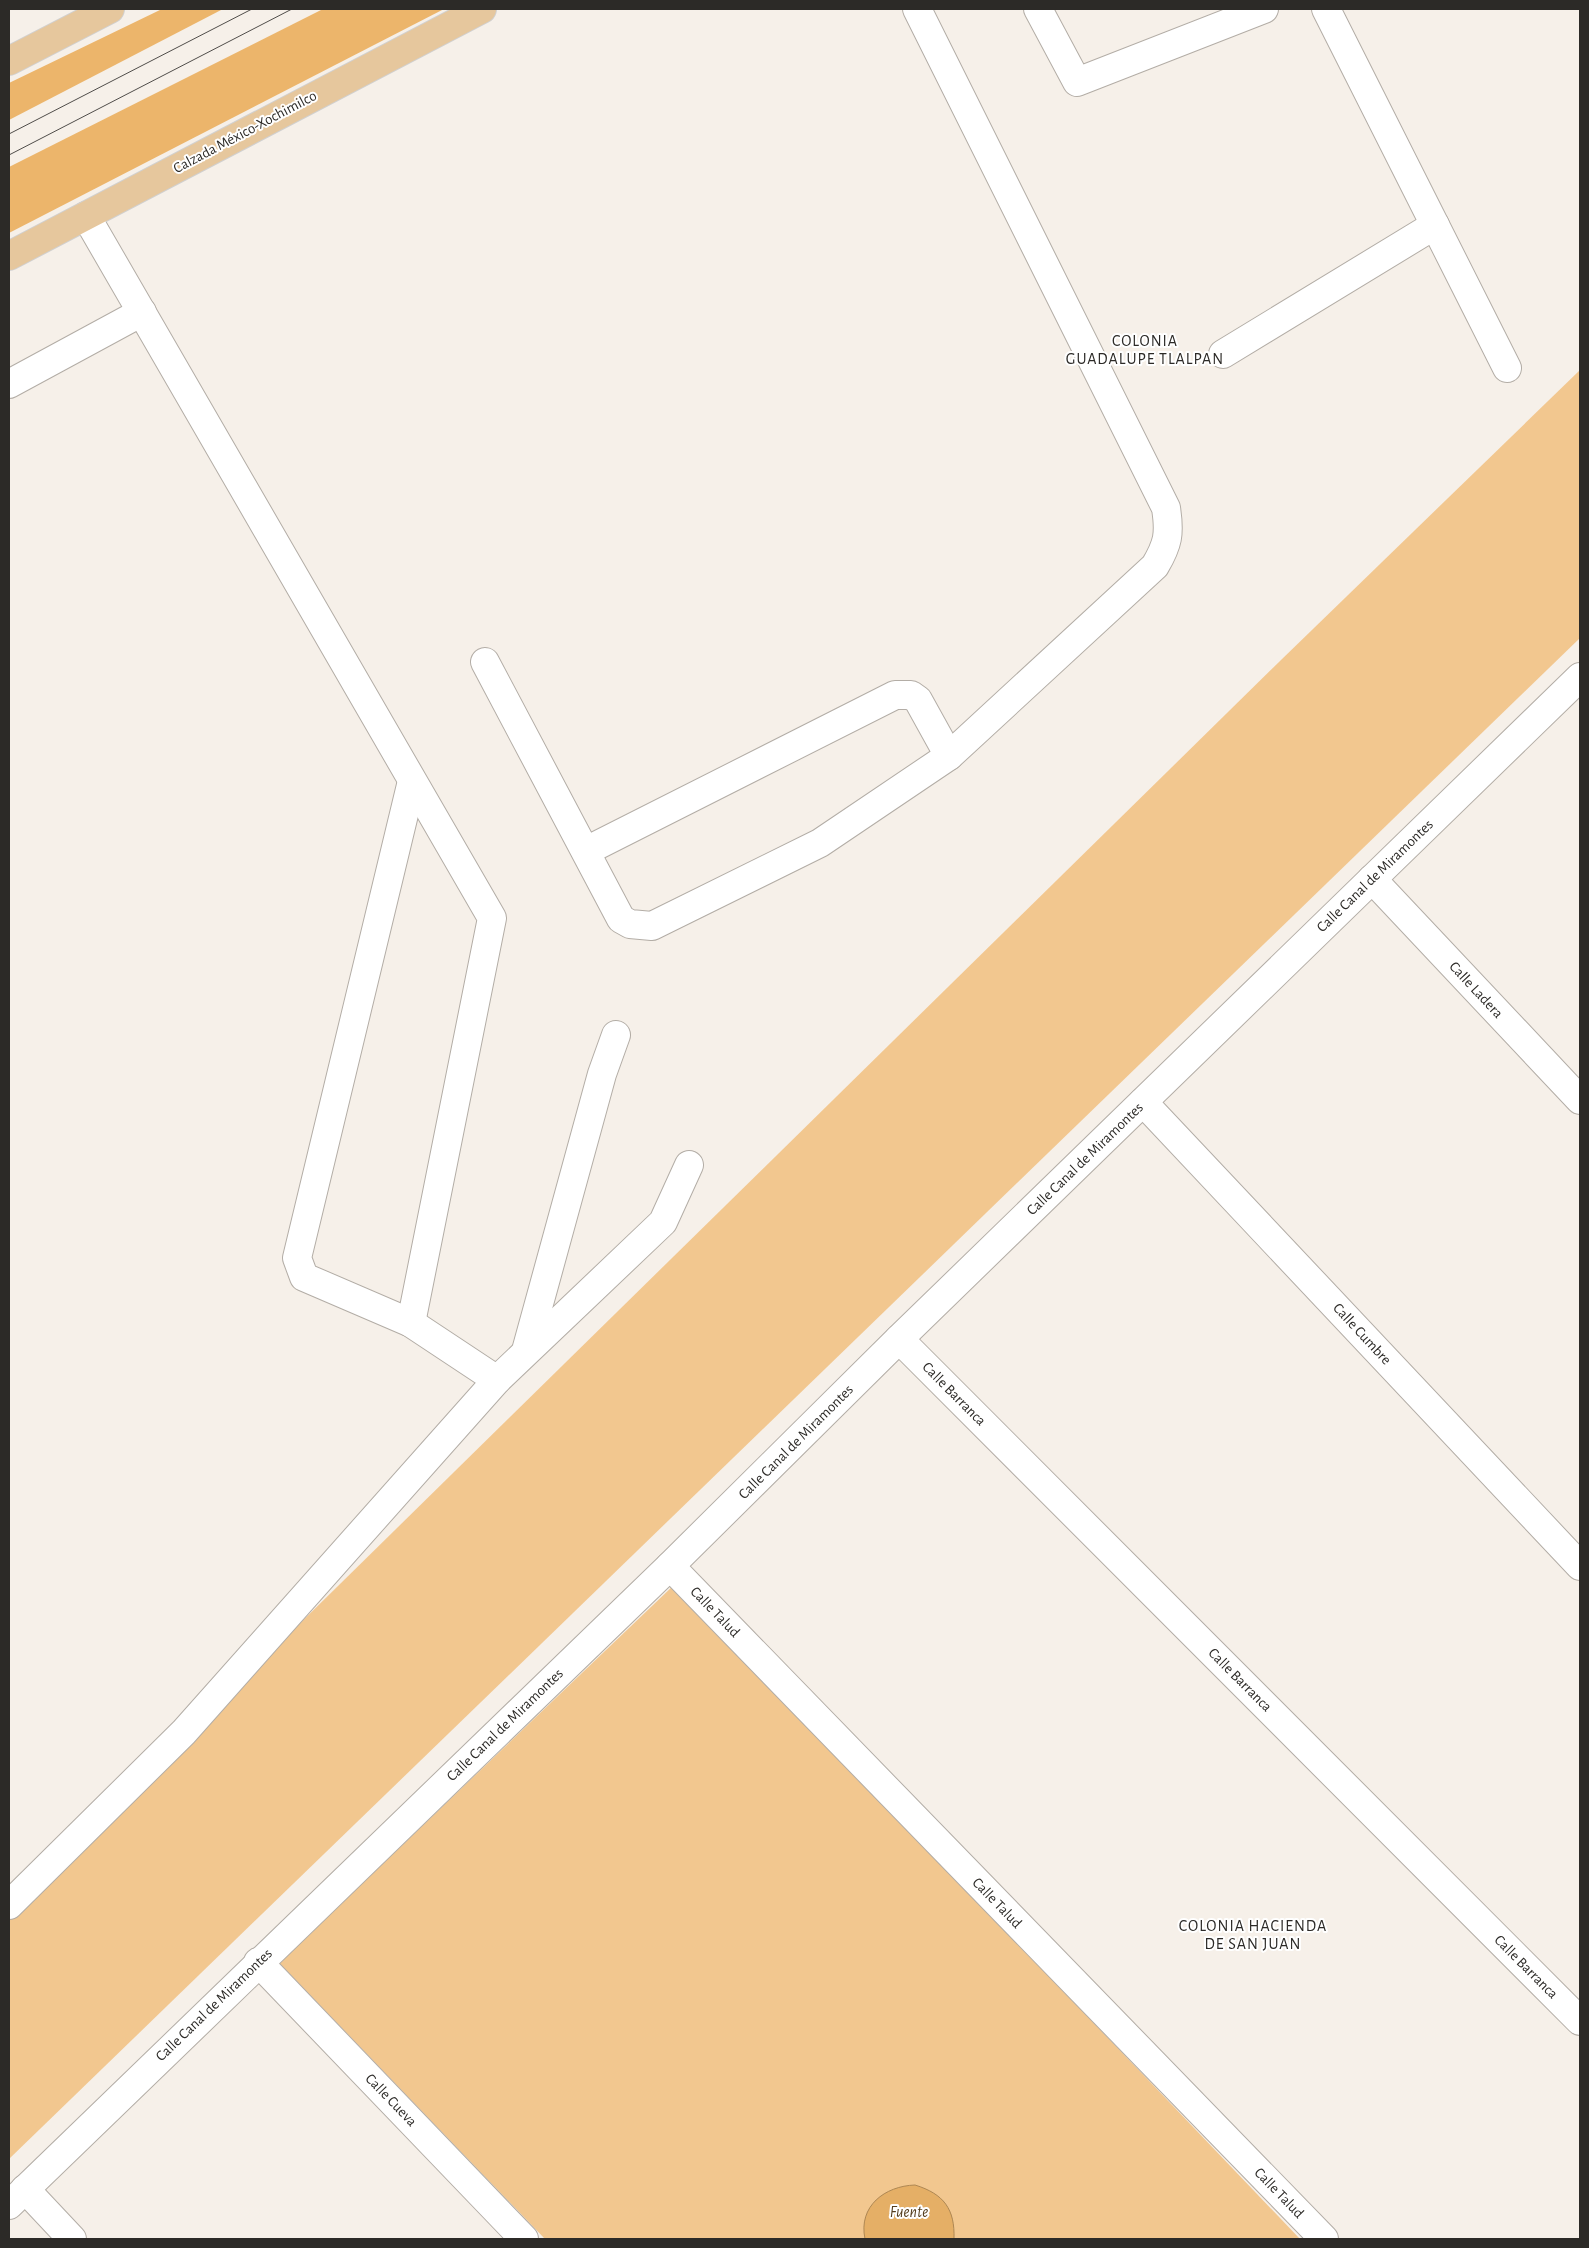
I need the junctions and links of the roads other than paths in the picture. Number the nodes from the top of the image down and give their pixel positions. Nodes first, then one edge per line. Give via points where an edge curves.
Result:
1 (482, 9) edge
2 (917, 9) edge
3 (1038, 9) edge
4 (1264, 9) edge
5 (1326, 9) edge
6 (97, 12) edge
7 (9, 62) edge
8 (86, 216) junction
9 (1435, 225) junction
10 (9, 256) edge
11 (142, 312) junction
12 (1223, 354) dead end
13 (1507, 368) dead end
14 (9, 384) edge
15 (485, 662) dead end
16 (1580, 677) edge
17 (949, 756) junction
18 (412, 780) junction
19 (586, 851) junction
20 (1372, 879) junction
21 (616, 1035) dead end
22 (1580, 1100) edge
23 (1143, 1102) junction
24 (689, 1165) dead end
25 (411, 1323) junction
26 (899, 1339) junction
27 (526, 1352) junction
28 (496, 1380) junction
29 (670, 1566) junction
30 (1580, 1566) edge
31 (11, 1899) edge
32 (258, 1962) junction
33 (1580, 2021) edge
34 (17, 2197) edge
35 (72, 2239) edge
36 (524, 2239) edge
37 (1324, 2239) edge

1 - 8 main road, Calzada México-Xochimilco
2 - 17 street via 1166,508 1169,529 1166,547 1155,566
3 - 4 street via 1077,82
5 - 9 street
6 - 7 main road
8 - 10 main road, Calzada México-Xochimilco
8 - 11 street
9 - 12 street
9 - 13 street
11 - 14 street
11 - 18 street
15 - 19 street
16 - 20 street, Calle Canal de Miramontes
17 - 19 street via 918,700 911,695 895,695
17 - 19 street via 820,843 652,926 630,924 621,919
18 - 25 street via 492,918
18 - 25 street via 298,1258 304,1277
20 - 22 street, Calle Ladera
20 - 23 street, Calle Canal de Miramontes
21 - 27 street via 602,1074
23 - 26 street, Calle Canal de Miramontes
23 - 30 street, Calle Cumbre
24 - 27 street via 663,1222
25 - 28 street
26 - 29 street, Calle Canal de Miramontes
26 - 33 street, Calle Barranca
27 - 28 street
28 - 31 street via 184,1732
29 - 32 street, Calle Canal de Miramontes
29 - 37 street, Calle Talud
32 - 34 street, Calle Canal de Miramontes
32 - 36 street, Calle Cueva
34 - 35 street

